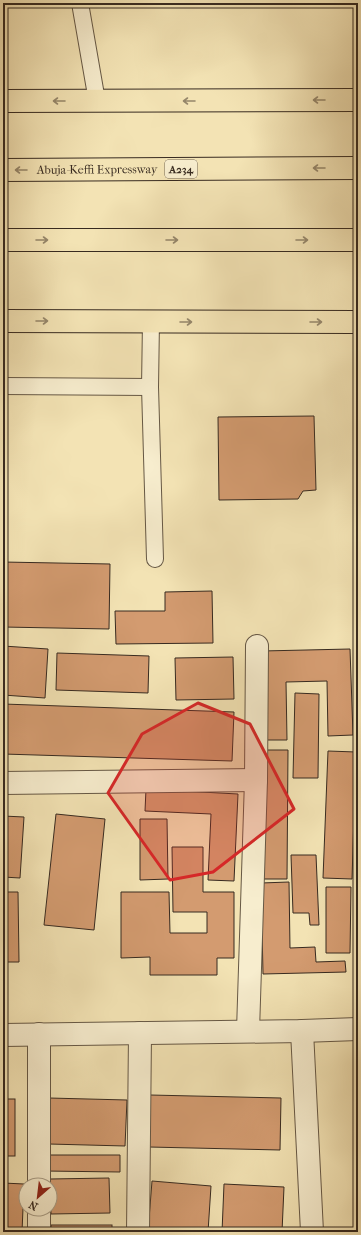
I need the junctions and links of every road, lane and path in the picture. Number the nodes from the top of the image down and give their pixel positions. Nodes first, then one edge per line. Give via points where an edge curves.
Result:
1 (80, 3) edge
2 (358, 100) edge
3 (3, 101) edge
4 (97, 101) junction
5 (358, 168) edge
6 (3, 170) edge
7 (3, 240) edge
8 (358, 240) edge
9 (3, 321) edge
10 (151, 322) junction
11 (358, 322) edge
12 (3, 386) edge
13 (150, 387) junction
14 (155, 559) dead end
15 (257, 646) dead end
16 (256, 780) junction
17 (3, 783) edge
18 (358, 1028) edge
19 (248, 1031) junction
20 (302, 1031) junction
21 (140, 1033) junction
22 (39, 1034) junction
23 (3, 1035) edge
24 (39, 1177) edge
25 (39, 1217) edge
26 (39, 1232) edge
27 (138, 1232) edge
28 (312, 1232) edge

1 - 4 lane
2 -> 4 main road
4 -> 3 main road
5 -> 6 main road, Abuja-Keffi Expressway / A234
7 -> 8 main road
9 -> 10 main road
10 -> 11 main road
10 - 13 lane
12 - 13 lane
13 - 14 lane
15 - 16 street
16 - 17 street
16 - 19 street
18 - 20 street
19 - 20 street
19 - 21 street
20 - 28 street
21 - 22 street
21 - 27 street
22 - 23 street
22 - 24 street
25 - 26 street

